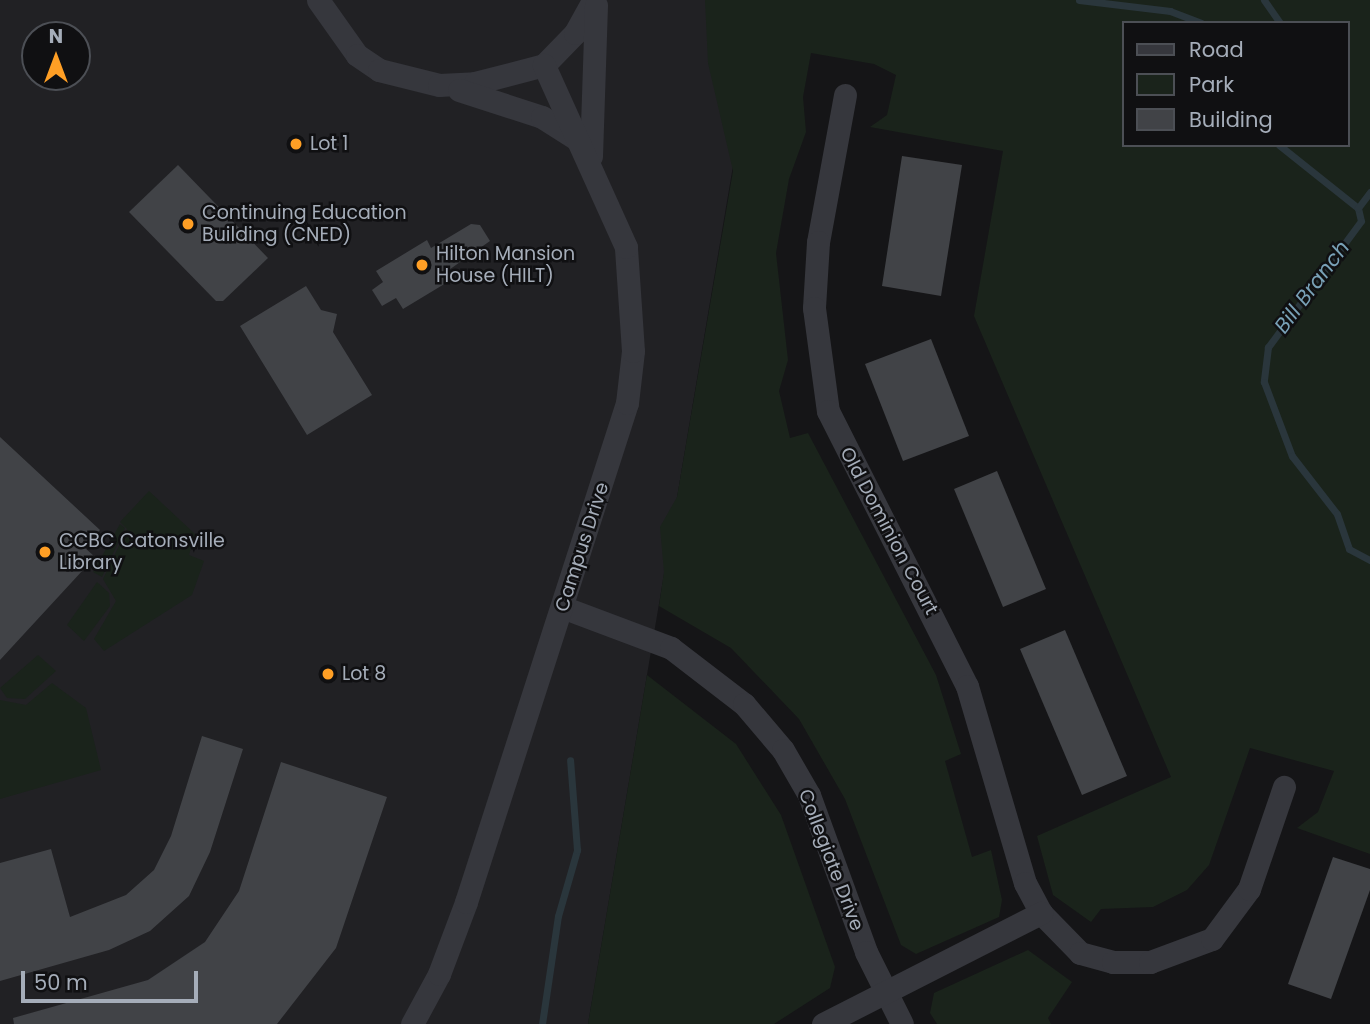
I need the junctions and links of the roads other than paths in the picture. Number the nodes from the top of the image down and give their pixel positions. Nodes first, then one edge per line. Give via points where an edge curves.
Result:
1 (318, 0) edge
2 (595, 0) edge
3 (544, 65) junction
4 (439, 85) junction
5 (845, 95) dead end
6 (587, 151) junction
7 (562, 607) junction
8 (1284, 787) dead end
9 (1041, 913) junction
10 (885, 993) junction
11 (412, 1024) edge
12 (824, 1024) edge
13 (902, 1024) edge

1 - 4 street via 357,55 379,70
2 - 3 street via 575,33
2 - 6 street
3 - 4 street via 475,83
3 - 6 street, Campus Drive
4 - 6 street via 542,117
5 - 9 street, Old Dominion Court via 815,295 818,367 828,411 962,675 1025,883
6 - 7 street, Campus Drive via 626,247 633,351 627,403
7 - 10 street, Collegiate Drive via 671,648 726,688 767,731 809,795
7 - 11 street, Campus Drive via 466,902 439,974
8 - 9 street, Old Dominion Court via 1249,889 1212,939 1150,962 1113,962 1080,953
9 - 10 street
10 - 12 street
10 - 13 street, Collegiate Drive

